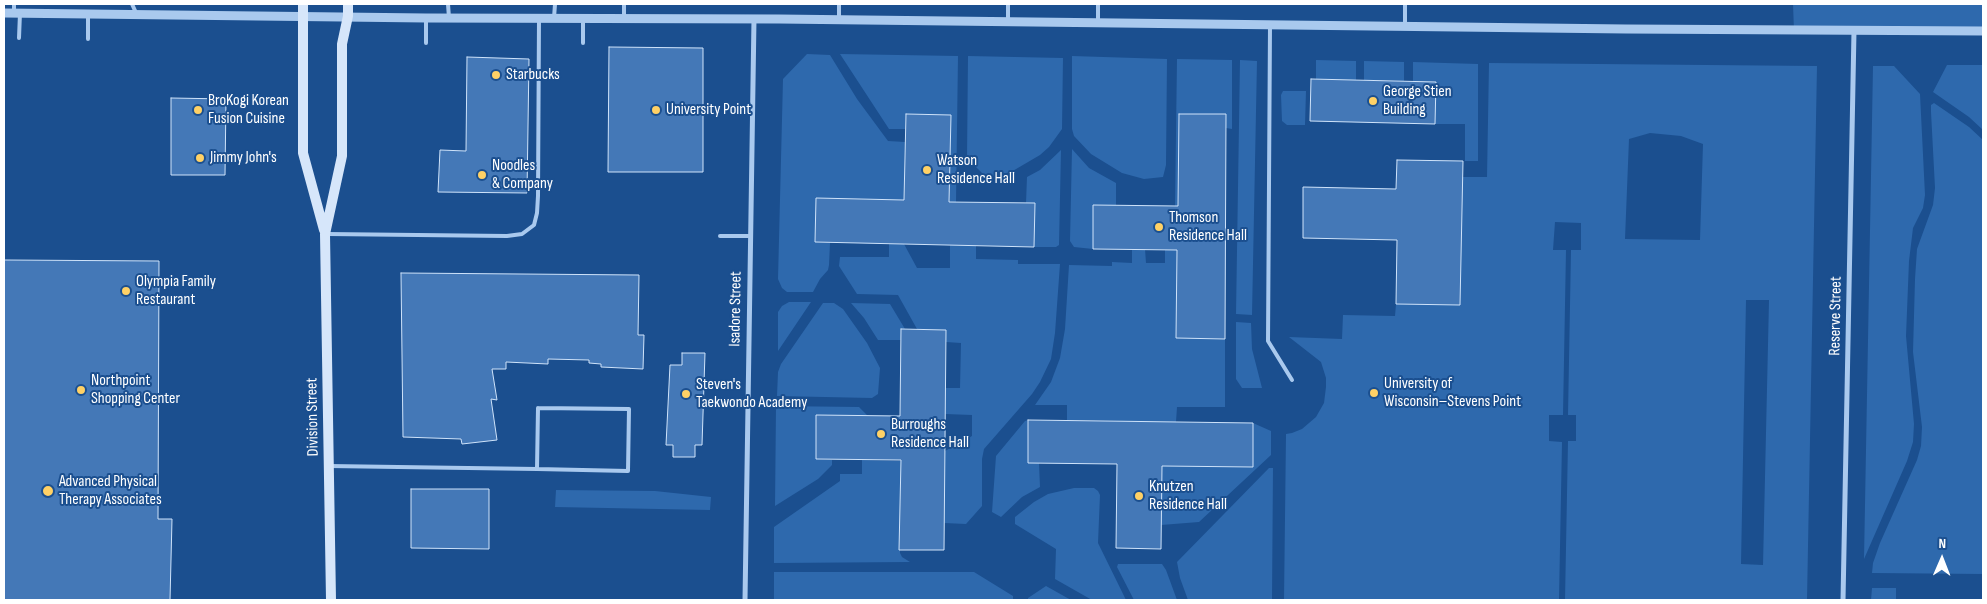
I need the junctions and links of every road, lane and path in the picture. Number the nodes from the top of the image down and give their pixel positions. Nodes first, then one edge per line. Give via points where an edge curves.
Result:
1 (132, 4) edge
2 (304, 4) edge
3 (348, 4) edge
4 (448, 4) edge
5 (555, 4) edge
6 (624, 4) edge
7 (839, 4) edge
8 (1008, 4) edge
9 (1098, 4) edge
10 (1405, 4) edge
11 (16, 10) edge
12 (4, 13) edge
13 (88, 14) junction
14 (137, 14) junction
15 (304, 16) junction
16 (348, 16) junction
17 (426, 18) junction
18 (449, 18) junction
19 (539, 18) junction
20 (554, 18) junction
21 (582, 18) junction
22 (624, 18) junction
23 (754, 18) junction
24 (839, 20) junction
25 (1008, 21) junction
26 (1098, 22) junction
27 (1270, 25) junction
28 (1405, 27) junction
29 (1854, 31) junction
30 (1983, 31) edge
31 (19, 38) dead end
32 (88, 39) dead end
33 (426, 43) dead end
34 (583, 43) dead end
35 (325, 234) junction
36 (720, 236) dead end
37 (750, 236) junction
38 (1292, 380) dead end
39 (329, 466) junction
40 (537, 469) junction
41 (331, 600) edge
42 (745, 600) edge
43 (1843, 600) edge

1 - 14 lane
2 - 15 main road, Division Street
3 - 16 main road, Division Street
4 - 18 lane
5 - 20 lane
6 - 22 lane
7 - 24 lane
8 - 25 lane
9 - 26 lane
10 - 28 lane
11 - 12 street
11 - 13 street
11 - 31 lane
13 - 14 street
13 - 32 lane
14 - 15 street
15 - 16 street
15 - 35 main road, Division Street via 303,153
16 - 17 street
16 - 35 main road, Division Street via 342,44 342,156
17 - 18 street
17 - 33 lane
18 - 19 street
19 - 20 street
19 - 35 lane via 537,213 534,225 522,234 507,236
20 - 21 street
21 - 22 street
21 - 34 lane
22 - 23 street
23 - 24 street
23 - 37 street, Isadore Street
24 - 25 street
25 - 26 street
26 - 27 street
27 - 28 street
27 - 38 lane via 1268,341
28 - 29 street
29 - 30 street
29 - 43 street, Reserve Street
35 - 39 main road, Division Street
36 - 37 lane
37 - 42 street, Isadore Street
39 - 40 lane
39 - 41 main road, Division Street
40 - 40 lane via 628,470 629,409 538,408

